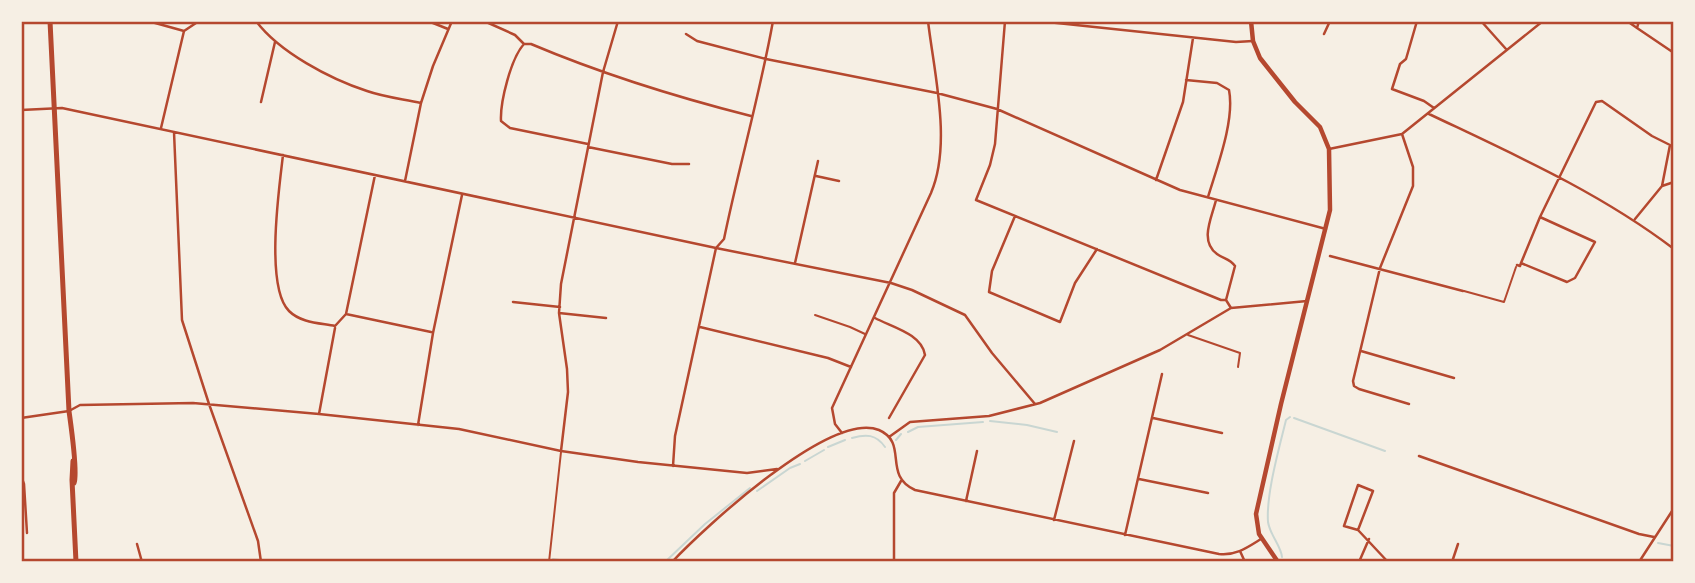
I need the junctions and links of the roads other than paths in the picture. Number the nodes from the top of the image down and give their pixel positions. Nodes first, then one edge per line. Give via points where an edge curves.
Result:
1 (50, 21) edge
2 (148, 21) edge
3 (199, 21) edge
4 (256, 21) edge
5 (428, 21) edge
6 (452, 21) edge
7 (484, 21) edge
8 (618, 21) edge
9 (773, 21) edge
10 (928, 21) edge
11 (1004, 21) edge
12 (1038, 21) edge
13 (1251, 21) edge
14 (1330, 21) edge
15 (1417, 21) edge
16 (1481, 21) edge
17 (1543, 21) edge
18 (1627, 21) edge
19 (1639, 21) edge
20 (1637, 28) junction
21 (448, 30) junction
22 (184, 31) junction
23 (686, 34) dead end
24 (1324, 34) dead end
25 (1193, 38) junction
26 (1253, 41) junction
27 (275, 42) junction
28 (524, 44) junction
29 (1506, 49) junction
30 (1674, 53) edge
31 (766, 59) junction
32 (603, 72) junction
33 (1186, 80) junction
34 (937, 93) junction
35 (261, 102) dead end
36 (421, 103) junction
37 (55, 107) junction
38 (997, 108) junction
39 (1434, 108) junction
40 (21, 110) edge
41 (1429, 114) junction
42 (751, 117) junction
43 (161, 128) junction
44 (174, 132) junction
45 (1402, 134) junction
46 (588, 145) junction
47 (1329, 149) junction
48 (282, 155) junction
49 (818, 161) dead end
50 (689, 164) dead end
51 (375, 174) junction
52 (816, 176) junction
53 (1561, 177) junction
54 (1156, 180) junction
55 (405, 181) junction
56 (839, 181) dead end
57 (1674, 181) edge
58 (1662, 186) junction
59 (463, 193) junction
60 (1208, 197) junction
61 (1217, 199) junction
62 (1015, 216) junction
63 (1540, 217) junction
64 (576, 218) junction
65 (1634, 219) junction
66 (1326, 229) junction
67 (716, 248) junction
68 (1674, 248) edge
69 (1097, 249) junction
70 (1330, 256) dead end
71 (795, 263) junction
72 (1519, 264) junction
73 (1380, 268) junction
74 (891, 283) junction
75 (1463, 291) joint
76 (1226, 300) junction
77 (1307, 301) junction
78 (513, 302) dead end
79 (560, 307) junction
80 (1231, 308) junction
81 (559, 313) junction
82 (346, 314) junction
83 (815, 315) dead end
84 (607, 318) dead end
85 (875, 318) junction
86 (335, 326) junction
87 (700, 327) junction
88 (433, 333) junction
89 (866, 335) junction
90 (1188, 335) junction
91 (1361, 351) junction
92 (851, 367) junction
93 (1238, 367) dead end
94 (1162, 374) dead end
95 (1454, 378) dead end
96 (209, 404) junction
97 (1035, 404) junction
98 (1409, 404) dead end
99 (69, 411) junction
100 (319, 414) junction
101 (21, 418) edge
102 (889, 418) dead end
103 (1153, 418) junction
104 (418, 425) junction
105 (842, 433) junction
106 (1222, 433) dead end
107 (889, 437) junction
108 (1074, 441) dead end
109 (561, 451) junction
110 (977, 451) dead end
111 (1419, 456) dead end
112 (673, 466) junction
113 (777, 469) junction
114 (21, 476) edge
115 (1139, 479) junction
116 (901, 481) junction
117 (1208, 493) dead end
118 (966, 501) junction
119 (1674, 508) edge
120 (1054, 520) junction
121 (1358, 530) junction
122 (27, 533) dead end
123 (1125, 535) junction
124 (1654, 537) junction
125 (1261, 539) junction
126 (1368, 539) junction
127 (137, 544) dead end
128 (1458, 544) dead end
129 (1240, 551) junction
130 (1640, 561) edge
131 (76, 562) edge
132 (142, 562) edge
133 (261, 562) edge
134 (549, 562) edge
135 (672, 562) edge
136 (894, 562) edge
137 (1245, 562) edge
138 (1278, 562) edge
139 (1359, 562) edge
140 (1388, 562) edge
141 (1452, 562) edge
142 (1645, 562) edge

1 - 37 main road
2 - 22 street
3 - 22 street
4 - 27 street
5 - 21 street
6 - 21 street
7 - 28 street
8 - 32 street
9 - 31 street
10 - 34 street
11 - 38 street
12 - 25 street
13 - 26 main road
14 - 24 street
15 - 39 street via 1392,89
16 - 29 street
17 - 29 street
18 - 20 street
19 - 20 street
20 - 30 street
21 - 36 street
22 - 43 street
23 - 31 street
25 - 26 street
25 - 33 street
26 - 47 main road via 1274,76 1320,127
27 - 35 street
27 - 36 street via 368,92
28 - 32 street
28 - 46 street via 500,106 501,121 510,128
29 - 39 street
31 - 34 street
31 - 42 street
32 - 42 street
32 - 46 street
33 - 54 street
33 - 60 street via 1222,85 1231,99
34 - 38 street
34 - 74 street via 942,130 935,183
36 - 55 street
37 - 40 street
37 - 43 street
37 - 99 main road
38 - 54 street
38 - 62 street via 995,144 976,200
39 - 41 street
41 - 45 street
41 - 53 street
42 - 67 street via 724,239
43 - 44 street
44 - 48 street
44 - 96 street via 182,320
45 - 47 street
45 - 73 street via 1413,167 1413,186
46 - 50 street
46 - 64 street
47 - 66 main road via 1331,206
48 - 51 street
48 - 86 street via 277,289 296,317
49 - 52 street
51 - 55 street
51 - 82 street
52 - 56 street
52 - 71 street
53 - 58 street via 1596,102 1602,101 1670,145
53 - 63 street
53 - 65 street
54 - 60 street
55 - 59 street
57 - 58 street
58 - 65 street
59 - 64 street
59 - 88 street
60 - 61 street
61 - 66 street
61 - 76 street via 1208,240 1217,254 1235,266
62 - 69 street
62 - 69 street via 992,271 989,292 1060,322 1075,283
63 - 72 street
63 - 72 street via 1595,242 1567,282
64 - 67 street
64 - 79 street
65 - 68 street
66 - 77 main road
67 - 71 street
67 - 87 street
69 - 76 street
70 - 73 street
71 - 74 street
72 - 75 lane via 1504,302
73 - 75 street
73 - 91 street
74 - 85 street
74 - 97 street via 965,315
76 - 80 street
77 - 80 street
77 - 125 main road via 1257,510
78 - 79 street
79 - 81 street
80 - 90 street
81 - 84 street
81 - 109 street via 568,392
82 - 86 street
82 - 88 street
83 - 89 lane
85 - 89 street
85 - 102 street via 924,347 925,355
86 - 100 street
87 - 92 street
87 - 112 street via 675,436
88 - 104 street
89 - 92 street
90 - 93 lane via 1240,353
90 - 97 street
91 - 95 street
91 - 98 street via 1354,386
92 - 105 street via 832,408
94 - 103 street
96 - 99 street via 80,405
96 - 100 street
96 - 133 street via 258,541
97 - 107 street via 989,416 909,422
99 - 101 street
99 - 131 main road via 76,472
100 - 104 street
103 - 106 street
103 - 115 street
104 - 109 street via 472,431
105 - 107 street via 866,428
105 - 113 street
107 - 116 street
108 - 120 street
109 - 112 street
109 - 134 lane
110 - 118 street
111 - 124 street
112 - 113 street via 747,473
113 - 135 street
114 - 122 street
115 - 117 street
115 - 123 street
116 - 118 street via 915,490
116 - 136 street via 894,493
118 - 120 street
119 - 124 street
120 - 123 street
121 - 121 street via 1373,491 1358,485 1344,526
121 - 126 street
123 - 129 street via 1219,554
124 - 130 street
125 - 129 street
125 - 138 main road
126 - 139 street
126 - 140 street
127 - 132 street
128 - 141 street
129 - 137 street
130 - 142 street

